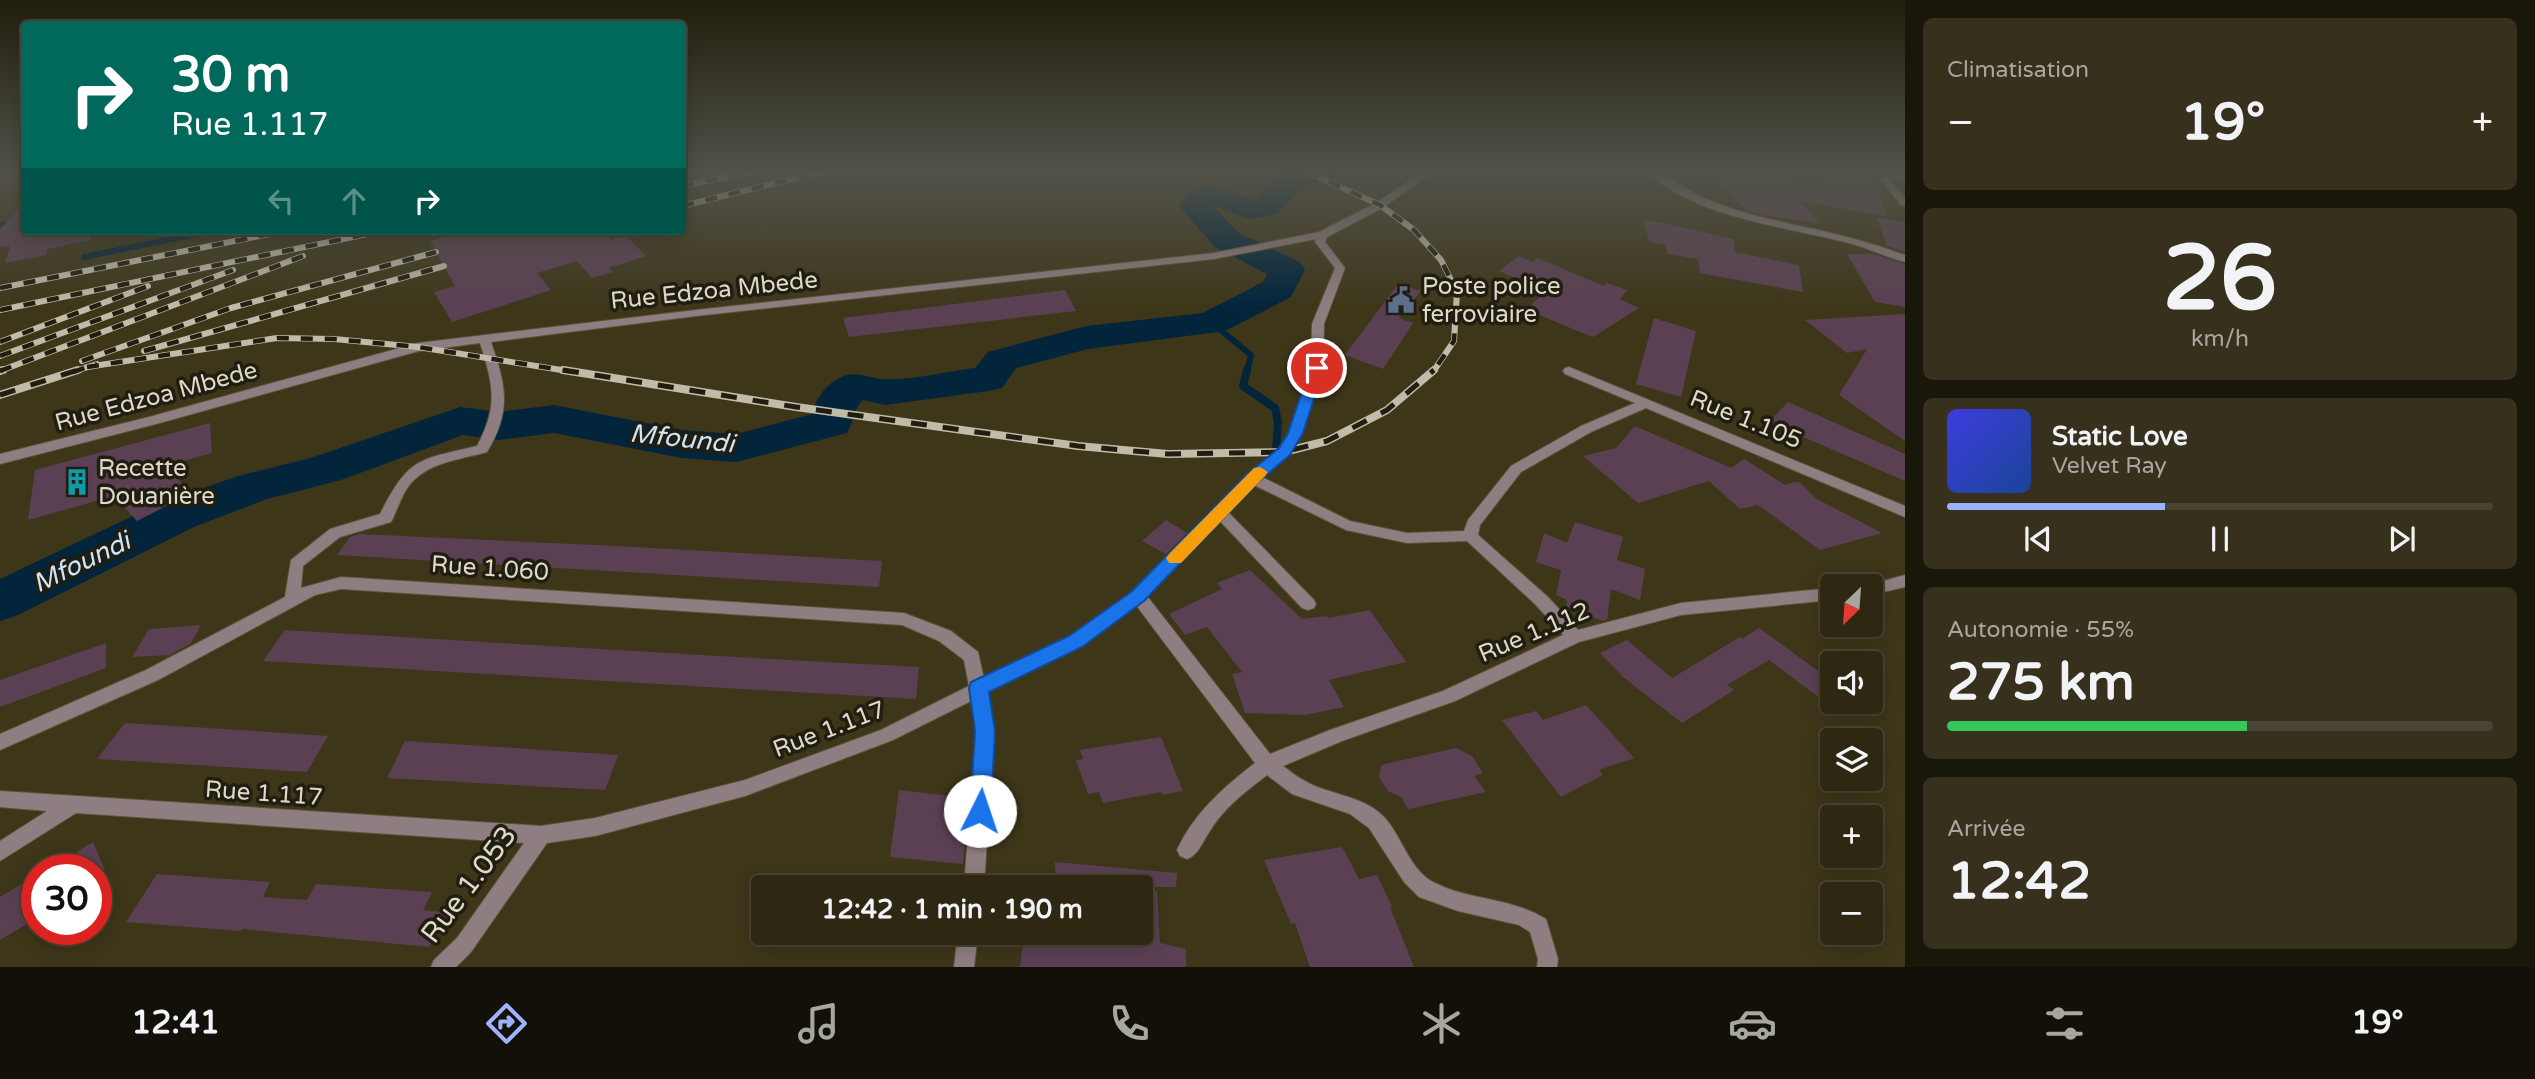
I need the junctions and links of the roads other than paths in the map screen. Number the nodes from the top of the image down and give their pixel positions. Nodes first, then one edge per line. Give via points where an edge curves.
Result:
1 (1357, 217) edge
2 (1747, 217) edge
3 (1322, 235) junction
4 (1905, 259) edge
5 (485, 340) junction
6 (1569, 371) dead end
7 (1647, 403) junction
8 (0, 459) edge
9 (1252, 478) junction
10 (1220, 512) junction
11 (1905, 512) edge
12 (1470, 536) junction
13 (1905, 581) edge
14 (1883, 586) edge
15 (1820, 595) edge
16 (1138, 597) junction
17 (292, 600) junction
18 (1308, 604) dead end
19 (1575, 636) junction
20 (978, 688) junction
21 (0, 742) edge
22 (1267, 764) junction
23 (0, 799) edge
24 (70, 806) junction
25 (541, 835) junction
26 (1187, 850) dead end
27 (0, 852) edge
28 (975, 875) edge
29 (967, 945) edge
30 (440, 967) edge
31 (964, 967) edge
32 (1548, 967) edge

1 - 3 street, Rue Edzoa Mbede
2 - 4 street via 1851,240
3 - 5 street, Rue Edzoa Mbede via 1214,256
3 - 9 street, Rue 1.117 via 1320,242 1340,268 1318,324 1317,368 1284,452
5 - 8 street, Rue Edzoa Mbede via 418,347
5 - 17 street via 501,387 498,416 482,449 430,462 402,485 386,517 335,533 296,564
6 - 7 street, Rue 1.105
7 - 11 street, Rue 1.105
7 - 12 street via 1586,429 1516,469 1473,524
9 - 10 street, Rue 1.117
9 - 12 street via 1346,525 1407,538
10 - 16 street, Rue 1.117
10 - 18 street
12 - 19 street
13 - 14 street
15 - 19 street, Rue 1.112 via 1681,609
16 - 20 street, Rue 1.117 via 1076,641
16 - 22 street
17 - 20 street, Rue 1.060 via 341,583 904,618 945,636 972,657
17 - 21 street, Rue 1.060 via 152,675
19 - 22 street, Rue 1.112 via 1449,695
20 - 25 street, Rue 1.117 via 887,735 745,788 595,827
20 - 28 street, Rue 1.060 via 985,731
22 - 26 street, Rue 1.112 via 1229,794
22 - 32 street via 1299,788 1356,808 1376,822 1426,890 1523,916 1539,926
23 - 24 street
24 - 25 street, Rue 1.117
24 - 27 street
25 - 30 street, Rue 1.053 via 464,945
29 - 31 street

